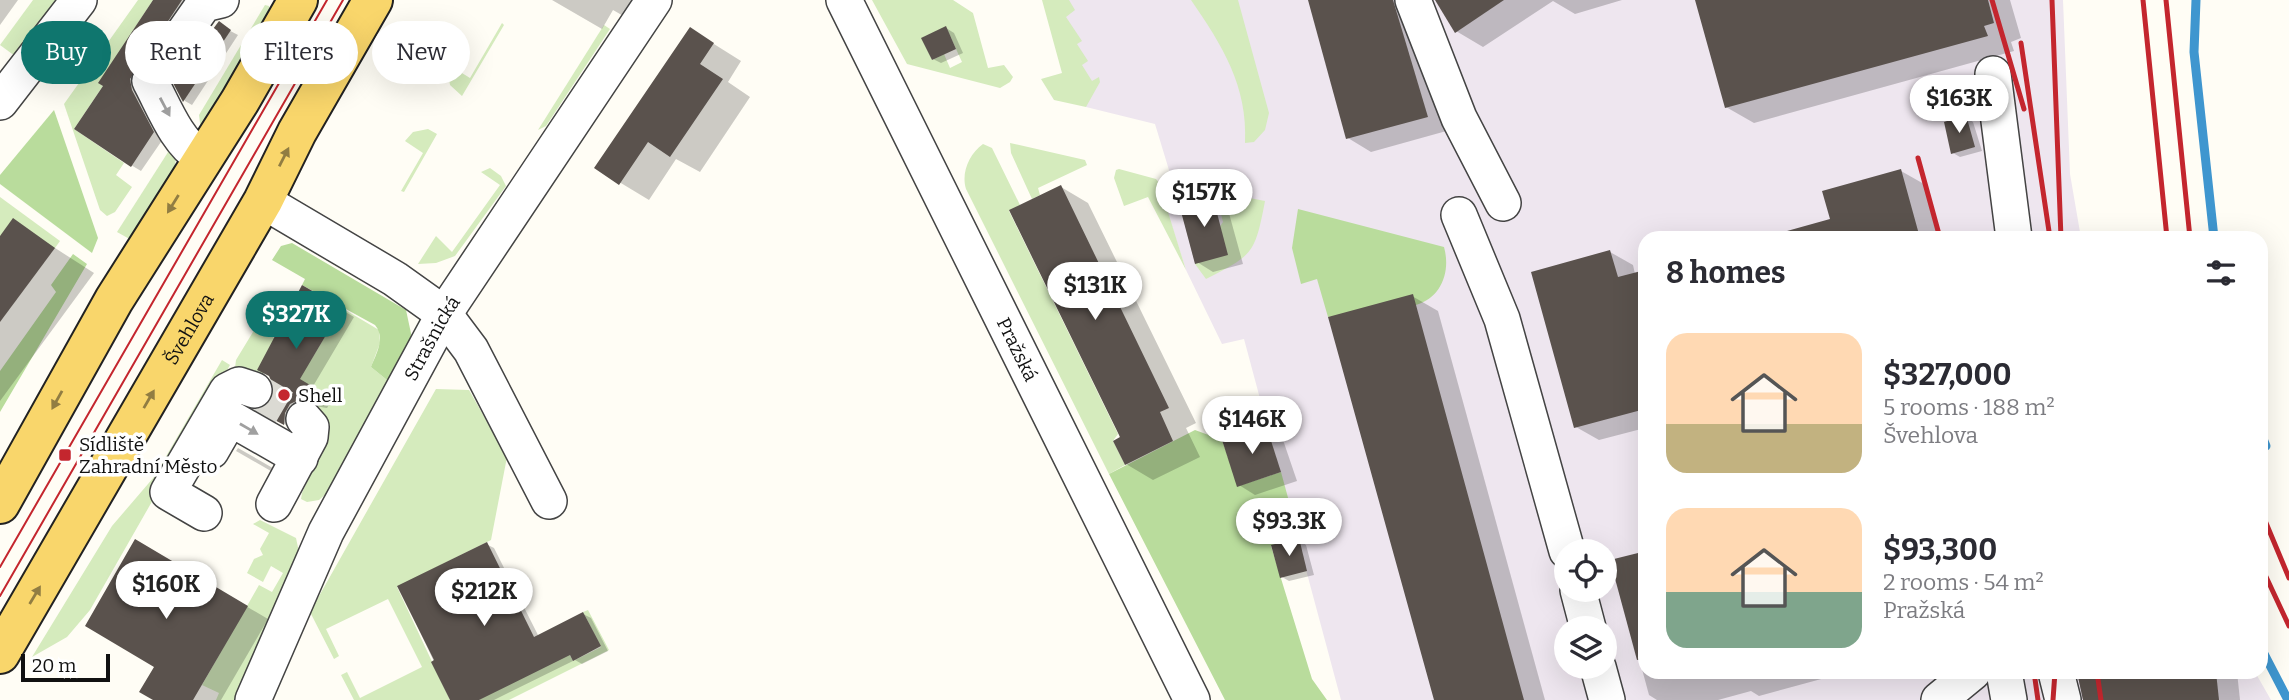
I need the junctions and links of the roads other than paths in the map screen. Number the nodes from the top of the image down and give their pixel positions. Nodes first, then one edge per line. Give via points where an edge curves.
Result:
1 (79, 0) edge
2 (221, 0) edge
3 (298, 0) edge
4 (373, 0) edge
5 (654, 0) edge
6 (844, 0) edge
7 (1413, 0) edge
8 (1993, 74) dead end
9 (7, 93) edge
10 (201, 157) junction
11 (263, 201) junction
12 (1503, 203) dead end
13 (1459, 215) dead end
14 (2013, 231) edge
15 (444, 314) junction
16 (254, 390) tunnel mouth
17 (304, 419) dead end
18 (300, 458) junction
19 (548, 501) dead end
20 (0, 504) edge
21 (274, 504) dead end
22 (1564, 539) edge
23 (0, 654) edge
24 (1601, 679) edge
25 (1964, 679) edge
26 (2005, 679) edge
27 (2058, 679) edge
28 (253, 700) edge
29 (1192, 700) edge
30 (1607, 700) edge
31 (1939, 700) edge
32 (2009, 700) edge
33 (2063, 700) edge

1 - 9 street
2 -> 10 street via 204,4 150,81 190,149
3 - 10 main road via 240,101
11 -> 4 main road, Švehlova
5 - 15 street, Strašnická
6 - 29 street, Pražská
7 - 12 street via 1459,118
8 - 14 street
10 -> 20 main road via 114,300
11 - 15 street via 395,279
23 -> 11 main road, Švehlova
13 - 22 street via 1502,319
15 - 19 street via 471,350
15 - 28 street, Strašnická via 327,532
16 -> 18 street via 239,385 229,388 185,501 230,418
17 - 18 street via 312,432
18 - 21 street
24 - 30 street
25 - 31 street
26 - 32 street
27 - 33 street

